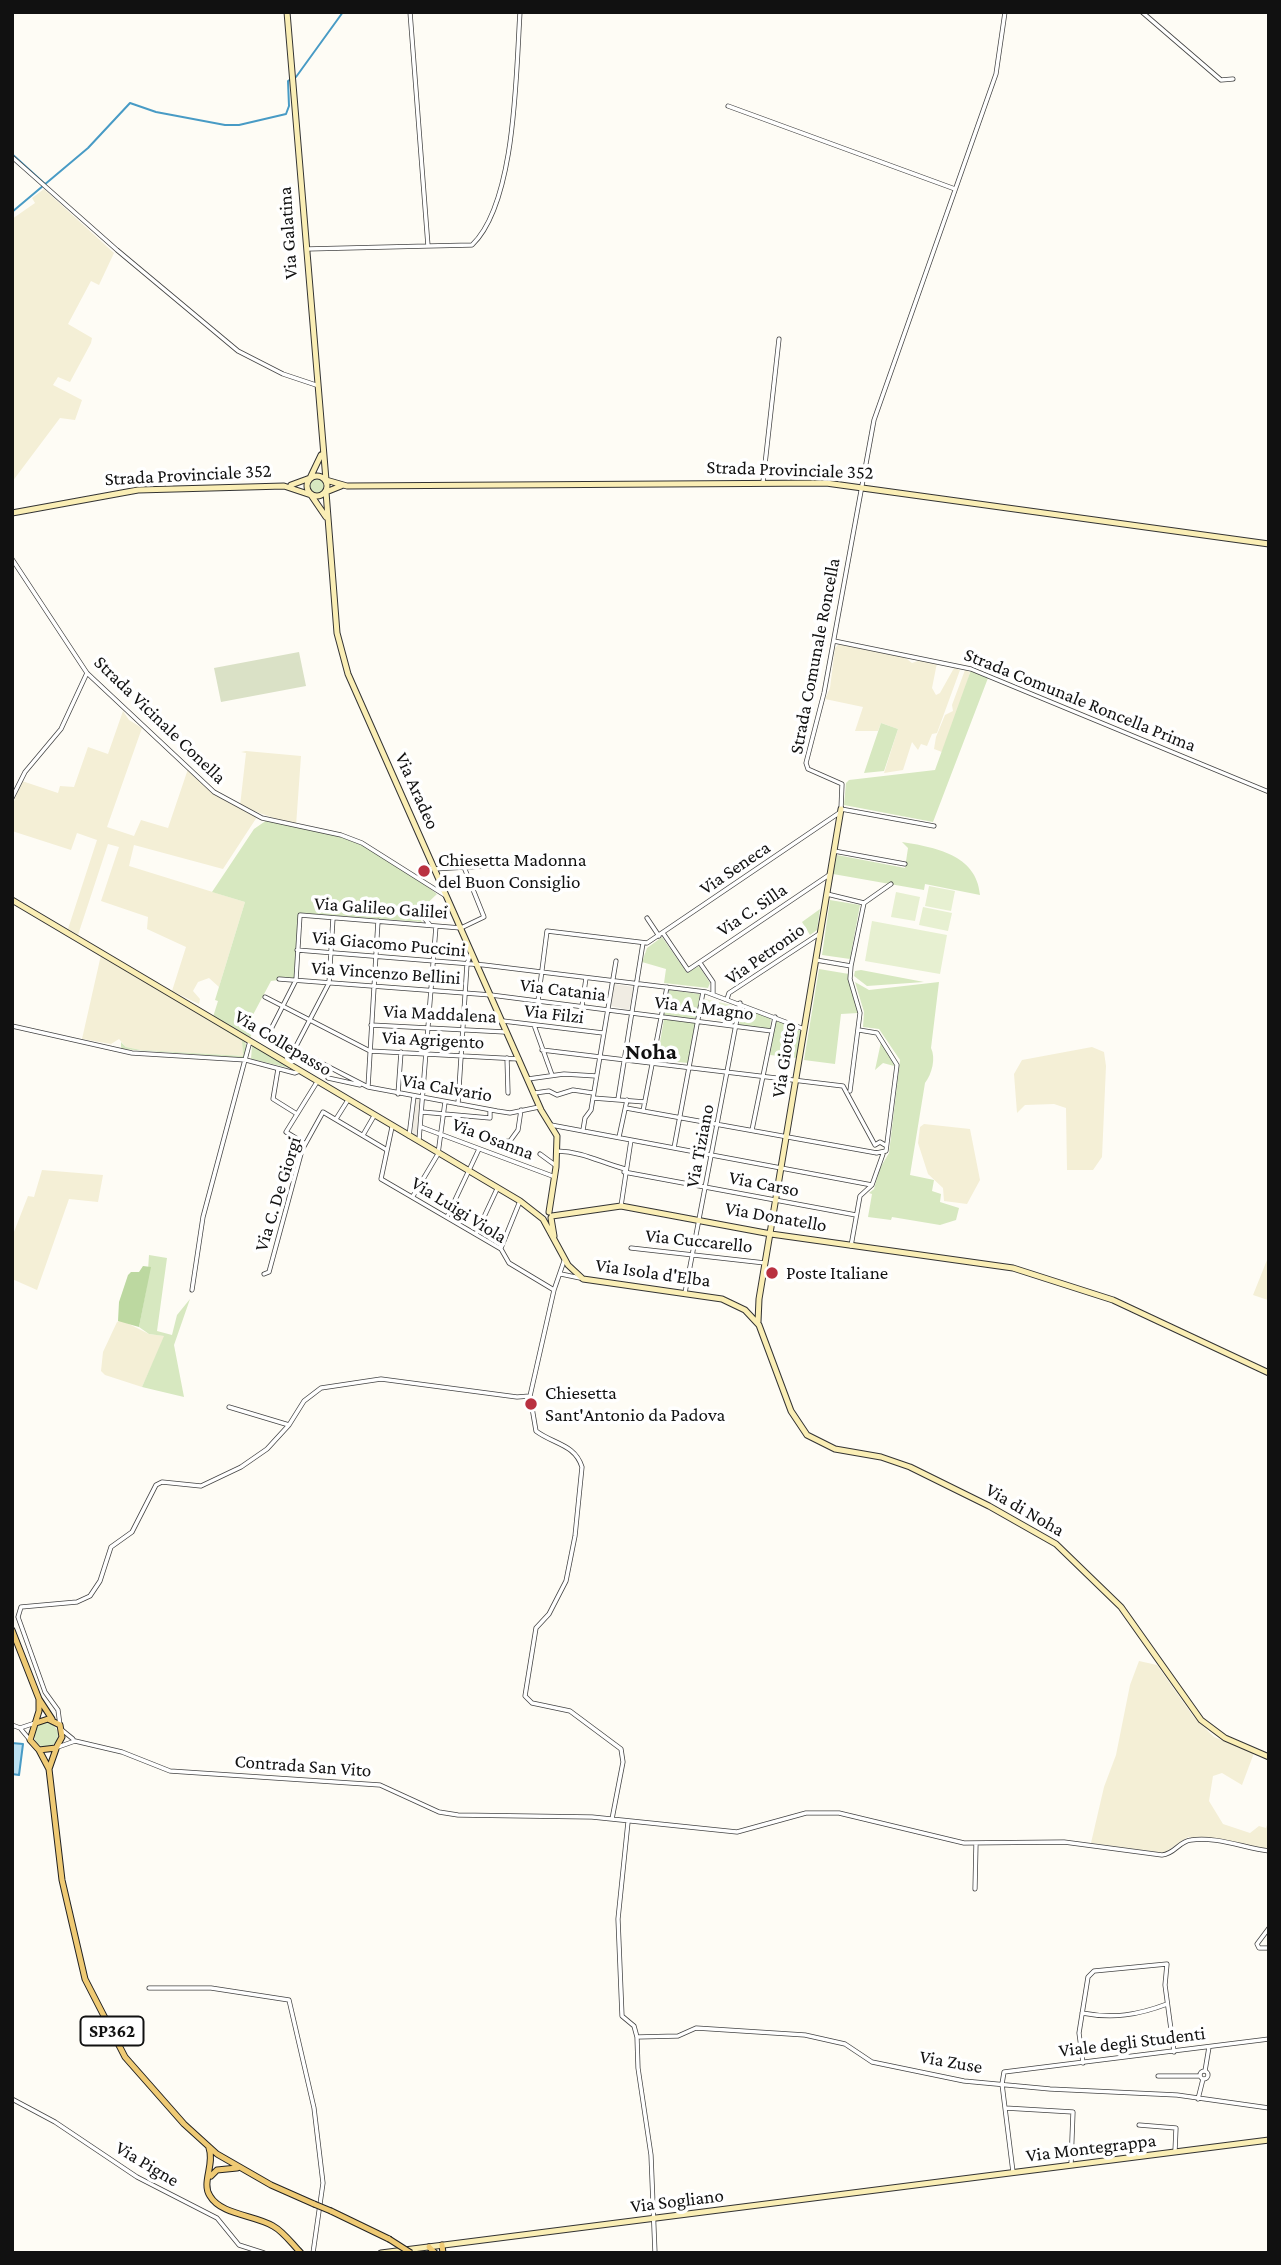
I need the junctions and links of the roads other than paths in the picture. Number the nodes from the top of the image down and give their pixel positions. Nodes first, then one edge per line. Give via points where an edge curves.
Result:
1 (287, 12) edge
2 (410, 12) edge
3 (520, 12) edge
4 (1005, 12) edge
5 (1142, 12) edge
6 (1233, 79) dead end
7 (728, 106) dead end
8 (12, 157) edge
9 (955, 189) junction
10 (428, 246) junction
11 (306, 250) junction
12 (779, 339) dead end
13 (316, 386) junction
14 (321, 451) junction
15 (310, 478) junction
16 (326, 480) junction
17 (763, 482) junction
18 (284, 486) junction
19 (347, 486) junction
20 (862, 487) junction
21 (326, 492) junction
22 (311, 495) junction
23 (12, 513) edge
24 (327, 523) junction
25 (1269, 544) edge
26 (12, 559) edge
27 (834, 641) junction
28 (88, 673) junction
29 (1269, 792) edge
30 (12, 798) edge
31 (841, 811) junction
32 (934, 827) dead end
33 (834, 851) junction
34 (552, 862) dead end
35 (905, 864) dead end
36 (464, 867) junction
37 (435, 869) junction
38 (830, 874) junction
39 (891, 884) dead end
40 (827, 894) junction
41 (447, 896) junction
42 (12, 900) edge
43 (864, 903) junction
44 (419, 912) dead end
45 (333, 918) junction
46 (647, 918) dead end
47 (378, 921) junction
48 (430, 925) junction
49 (436, 926) junction
50 (461, 928) junction
51 (821, 933) junction
52 (661, 935) junction
53 (643, 943) junction
54 (297, 950) junction
55 (472, 952) junction
56 (330, 953) junction
57 (376, 956) junction
58 (816, 960) junction
59 (432, 961) junction
60 (616, 961) dead end
61 (700, 963) junction
62 (467, 964) junction
63 (478, 965) junction
64 (850, 965) junction
65 (542, 972) junction
66 (586, 978) junction
67 (279, 979) dead end
68 (296, 980) junction
69 (613, 980) junction
70 (329, 983) junction
71 (637, 983) junction
72 (373, 986) junction
73 (667, 987) junction
74 (430, 990) junction
75 (703, 992) junction
76 (465, 993) junction
77 (713, 994) junction
78 (491, 995) junction
79 (265, 997) dead end
80 (727, 999) junction
81 (538, 1001) junction
82 (740, 1003) junction
83 (282, 1006) junction
84 (582, 1006) junction
85 (607, 1010) junction
86 (632, 1013) junction
87 (662, 1016) junction
88 (775, 1017) junction
89 (309, 1020) junction
90 (503, 1021) junction
91 (698, 1021) junction
92 (371, 1025) junction
93 (534, 1025) junction
94 (12, 1026) edge
95 (249, 1026) dead end
96 (736, 1026) junction
97 (428, 1028) junction
98 (463, 1030) junction
99 (804, 1030) junction
100 (859, 1030) junction
101 (772, 1031) junction
102 (507, 1032) junction
103 (603, 1034) junction
104 (268, 1035) junction
105 (250, 1041) junction
106 (294, 1050) junction
107 (542, 1050) junction
108 (370, 1051) junction
109 (401, 1052) junction
110 (426, 1054) junction
111 (461, 1056) junction
112 (599, 1057) junction
113 (507, 1058) junction
114 (519, 1059) junction
115 (624, 1059) junction
116 (246, 1060) junction
117 (654, 1062) junction
118 (690, 1066) junction
119 (278, 1069) junction
120 (300, 1070) junction
121 (333, 1070) junction
122 (729, 1071) junction
123 (552, 1075) junction
124 (764, 1075) junction
125 (596, 1076) junction
126 (328, 1079) junction
127 (528, 1079) junction
128 (796, 1079) junction
129 (317, 1082) junction
130 (324, 1086) junction
131 (368, 1087) junction
132 (508, 1093) dead end
133 (534, 1093) junction
134 (849, 1093) junction
135 (398, 1094) junction
136 (414, 1096) junction
137 (593, 1096) junction
138 (424, 1098) junction
139 (618, 1098) junction
140 (348, 1100) junction
141 (627, 1100) junction
142 (445, 1102) junction
143 (645, 1102) junction
144 (458, 1104) junction
145 (539, 1107) junction
146 (625, 1108) junction
147 (521, 1110) junction
148 (491, 1111) junction
149 (643, 1111) junction
150 (422, 1112) junction
151 (298, 1114) junction
152 (444, 1114) junction
153 (374, 1116) junction
154 (680, 1117) junction
155 (336, 1120) junction
156 (717, 1124) junction
157 (548, 1125) junction
158 (421, 1126) junction
159 (393, 1127) junction
160 (583, 1130) junction
161 (752, 1130) junction
162 (441, 1134) junction
163 (363, 1135) junction
164 (409, 1136) junction
165 (620, 1137) junction
166 (787, 1137) junction
167 (631, 1140) junction
168 (419, 1142) junction
169 (500, 1142) dead end
170 (304, 1143) junction
171 (875, 1145) junction
172 (885, 1145) junction
173 (674, 1147) junction
174 (478, 1149) junction
175 (387, 1150) junction
176 (557, 1152) junction
177 (877, 1153) junction
178 (438, 1154) junction
179 (540, 1154) dead end
180 (883, 1154) junction
181 (712, 1155) junction
182 (556, 1167) junction
183 (782, 1167) junction
184 (624, 1171) junction
185 (469, 1172) junction
186 (555, 1177) junction
187 (872, 1185) junction
188 (706, 1187) junction
189 (497, 1189) junction
190 (413, 1196) junction
191 (776, 1200) junction
192 (520, 1201) junction
193 (621, 1206) junction
194 (856, 1215) junction
195 (548, 1216) junction
196 (447, 1217) junction
197 (700, 1220) junction
198 (476, 1234) junction
199 (771, 1234) junction
200 (851, 1246) junction
201 (631, 1248) dead end
202 (501, 1249) junction
203 (693, 1255) junction
204 (564, 1259) junction
205 (765, 1263) junction
206 (264, 1274) dead end
207 (561, 1274) junction
208 (583, 1279) junction
209 (192, 1290) dead end
210 (554, 1290) junction
211 (685, 1294) junction
212 (759, 1299) junction
213 (745, 1310) junction
214 (759, 1325) junction
215 (1269, 1373) edge
216 (530, 1396) junction
217 (229, 1407) dead end
218 (289, 1424) junction
219 (12, 1630) edge
220 (39, 1699) junction
221 (36, 1723) junction
222 (12, 1725) edge
223 (59, 1726) junction
224 (20, 1728) junction
225 (30, 1740) junction
226 (75, 1741) junction
227 (56, 1748) junction
228 (38, 1750) junction
229 (1269, 1757) edge
230 (49, 1769) junction
231 (612, 1819) junction
232 (628, 1821) junction
233 (976, 1843) junction
234 (1269, 1851) edge
235 (975, 1889) dead end
236 (1269, 1928) edge
237 (1269, 1948) edge
238 (149, 1988) dead end
239 (1167, 2004) junction
240 (1082, 2013) junction
241 (637, 2037) junction
242 (1269, 2039) edge
243 (1209, 2047) junction
244 (1174, 2052) junction
245 (1083, 2063) junction
246 (1158, 2076) dead end
247 (1201, 2077) junction
248 (1002, 2084) junction
249 (12, 2099) edge
250 (1198, 2099) junction
251 (1006, 2108) junction
252 (1269, 2108) edge
253 (1139, 2126) dead end
254 (1269, 2140) edge
255 (208, 2146) junction
256 (1174, 2153) junction
257 (1071, 2166) junction
258 (240, 2168) junction
259 (1013, 2173) junction
260 (208, 2178) junction
261 (916, 2185) joint
262 (655, 2220) junction
263 (442, 2245) junction
264 (429, 2247) junction
265 (297, 2251) edge
266 (264, 2253) edge
267 (313, 2253) edge
268 (382, 2253) edge
269 (411, 2253) edge
270 (435, 2253) edge
271 (443, 2253) edge
272 (655, 2253) edge

1 - 11 street, Via Galatina
2 - 10 street
3 - 10 street via 508,160 484,234 472,245
4 - 9 street, Strada Comunale Roncella via 996,74
5 - 6 street via 1221,80
7 - 9 street
8 - 13 street via 239,351
9 - 20 street, Strada Comunale Roncella via 878,405
10 - 11 street
11 - 13 street, Via Galatina
12 - 17 street
13 - 14 street, Via Galatina
14 - 15 street, Via Galatina
14 - 16 street, Via Galatina
15 - 16 street
15 - 18 street, Strada Provinciale 352
15 - 22 street
16 - 19 street, Strada Provinciale 352
16 - 21 street
17 - 19 street, Strada Provinciale 352
17 - 20 street, Strada Provinciale 352
18 - 22 street, Strada Provinciale 352
18 - 23 street, Strada Provinciale 352 via 138,490
19 - 21 street, Strada Provinciale 352
20 - 25 street, Strada Provinciale 352
20 - 27 street, Strada Comunale Roncella
21 - 22 street
21 - 24 street, Via Aradeo
22 - 24 street, Via Aradeo
24 - 37 street, Via Aradeo via 341,653
26 - 28 street, Strada Vicinale Conella
27 - 29 street, Strada Comunale Roncella Prima via 964,666
27 - 31 street, Strada Comunale Roncella via 806,763 808,769 842,784
28 - 30 street via 61,729 25,772
28 - 41 street, Strada Vicinale Conella via 219,796 262,818 362,844
31 - 32 street
31 - 33 street, Via Giotto
31 - 52 street, Via Seneca
33 - 35 street
33 - 38 street, Via Giotto
34 - 36 street
36 - 37 street
36 - 50 street via 484,917
37 - 41 street, Via Aradeo
38 - 40 street, Via Giotto
38 - 61 street, Via C. Silla
39 - 43 street
40 - 43 street
40 - 51 street, Via Giotto
41 - 50 street, Via Aradeo
42 - 105 street, Via Collepasso
43 - 64 street
44 - 48 street
45 - 47 street, Via Galileo Galilei
45 - 54 street, Via Galileo Galilei via 300,915
45 - 56 street
46 - 52 street
47 - 48 street, Via Galileo Galilei
47 - 57 street
48 - 49 street, Via Galileo Galilei
49 - 50 street, Via Galileo Galilei
49 - 59 street
50 - 55 street, Via Aradeo
51 - 58 street, Via Giotto
51 - 80 street, Via Petronio via 735,989
52 - 53 street, Via Seneca
52 - 61 street, Via C. Silla via 688,970
53 - 65 street via 547,931
53 - 71 street
54 - 56 street, Via Giacomo Puccini
54 - 68 street
55 - 62 street
55 - 63 street, Via Aradeo
56 - 57 street, Via Giacomo Puccini
56 - 70 street
57 - 59 street, Via Giacomo Puccini
57 - 72 street
58 - 64 street
58 - 99 street, Via Giotto
59 - 62 street, Via Giacomo Puccini
59 - 74 street
60 - 69 street
61 - 77 street via 713,982
62 - 63 street, Via Giacomo Puccini
62 - 76 street
63 - 65 street, Via Giacomo Puccini
63 - 78 street, Via Aradeo
64 - 100 street
65 - 66 street, Via Giacomo Puccini
65 - 81 street
66 - 69 street, Via Giacomo Puccini
66 - 84 street
67 - 68 street, Via Vincenzo Bellini
68 - 70 street, Via Vincenzo Bellini
68 - 83 street
69 - 71 street, Via Giacomo Puccini
69 - 85 street
70 - 72 street, Via Vincenzo Bellini
70 - 89 street
71 - 73 street, Via Giacomo Puccini
71 - 86 street
72 - 74 street, Via Vincenzo Bellini
72 - 92 street
73 - 75 street, Via Giacomo Puccini
73 - 87 street
74 - 76 street, Via Vincenzo Bellini
74 - 97 street
75 - 77 street, Via Giacomo Puccini
75 - 91 street
76 - 78 street, Via Vincenzo Bellini
76 - 98 street
77 - 80 street, Via Giacomo Puccini
78 - 81 street, Via Catania
78 - 90 street, Via Aradeo
79 - 83 street, Via Agrigento
80 - 82 street, Via Giacomo Puccini
81 - 84 street, Via Catania
82 - 88 street, Via Giacomo Puccini
82 - 96 street, Via Tiziano
83 - 89 street, Via Agrigento
83 - 104 street
84 - 85 street, Via Catania
85 - 86 street, Via Catania
85 - 103 street
86 - 87 street, Via A. Magno
86 - 115 street
87 - 91 street, Via A. Magno
87 - 117 street
88 - 99 street, Via Giacomo Puccini
88 - 101 street
89 - 106 street
89 - 108 street, Via Agrigento
90 - 93 street, Via Filzi
90 - 102 street, Via Aradeo
91 - 96 street, Via A. Magno
91 - 118 street
92 - 97 street, Via Maddalena
92 - 108 street
93 - 103 street, Via Filzi
93 - 107 street
94 - 116 street via 143,1055
95 - 104 street, Via Calvario
96 - 101 street, Via A. Magno
96 - 122 street, Via Tiziano
97 - 98 street, Via Maddalena
97 - 110 street
98 - 102 street, Via Maddalena
98 - 111 street
99 - 128 street, Via Giotto
100 - 134 street
100 - 172 street via 877,1033 897,1060
101 - 124 street
102 - 114 street, Via Aradeo
103 - 112 street
104 - 106 street, Via Calvario
105 - 116 street
105 - 120 street, Via Collepasso
106 - 121 street, Via Calvario
107 - 112 street
107 - 123 street
108 - 109 street, Via Agrigento
108 - 131 street
109 - 110 street, Via Agrigento
109 - 135 street
110 - 111 street, Via Agrigento
110 - 138 street
111 - 113 street, Via Agrigento
111 - 144 street
112 - 115 street
112 - 125 street
113 - 114 street, Via Agrigento
113 - 132 street
114 - 127 street, Via Aradeo
115 - 117 street
115 - 139 street
116 - 119 street
116 - 209 street via 203,1217
117 - 118 street
117 - 143 street
118 - 122 street
118 - 154 street
119 - 120 street
119 - 151 street via 273,1099
120 - 129 street, Via Collepasso
121 - 126 street
121 - 131 street, Via Calvario
122 - 124 street
122 - 156 street, Via Tiziano
123 - 125 street
123 - 127 street
124 - 128 street
124 - 161 street
125 - 137 street
126 - 130 street
126 - 131 street, Via Calvario
127 - 133 street, Via Aradeo
128 - 134 street via 843,1086
128 - 166 street, Via Giotto
129 - 130 street, Via Collepasso
129 - 151 street
130 - 140 street, Via Collepasso
131 - 135 street, Via Calvario
133 - 137 street via 557,1095 573,1090
133 - 145 street, Via Aradeo
134 - 171 street
135 - 136 street, Via Calvario
136 - 138 street, Via Calvario
136 - 164 street
137 - 139 street
137 - 160 street
138 - 142 street, Via Calvario
138 - 150 street
139 - 141 street
140 - 153 street, Via Collepasso
140 - 155 street
141 - 143 street
141 - 146 street
142 - 144 street, Via Calvario
142 - 152 street
143 - 149 street
144 - 148 street, Via Calvario
145 - 147 street, Via Calvario
145 - 157 street, Via Aradeo
146 - 149 street
146 - 165 street
147 - 148 street, Via Calvario
147 - 169 street via 518,1130 510,1141
148 - 152 street via 490,1118
149 - 154 street
150 - 152 street
150 - 158 street
151 - 170 street via 286,1132
152 - 162 street
153 - 159 street, Via Collepasso
153 - 163 street
154 - 156 street
154 - 173 street
155 - 163 street
155 - 170 street, Via C. De Giorgi via 323,1112
156 - 161 street
156 - 181 street, Via Tiziano
157 - 160 street
157 - 176 street, Via Aradeo via 557,1136
158 - 162 street, Via Osanna
158 - 168 street
159 - 164 street, Via Collepasso
159 - 175 street
160 - 165 street
161 - 166 street
162 - 174 street, Via Osanna
162 - 178 street
163 - 175 street
164 - 168 street, Via Collepasso
165 - 167 street
166 - 177 street
166 - 183 street, Via Giotto
167 - 173 street
167 - 184 street
168 - 178 street, Via Collepasso
170 - 206 street, Via C. De Giorgi via 269,1272
171 - 172 street
171 - 177 street
172 - 180 street
173 - 181 street
174 - 185 street
174 - 186 street, Via Osanna
175 - 190 street, Via Luigi Viola via 381,1179
176 - 182 street
176 - 184 street, Via Carso via 580,1152
177 - 180 street
178 - 185 street, Via Collepasso
178 - 190 street
179 - 182 street
180 - 187 street
181 - 183 street
181 - 188 street, Via Tiziano
182 - 186 street
183 - 187 street
183 - 191 street, Via Giotto
184 - 188 street, Via Carso
184 - 193 street
185 - 189 street, Via Collepasso
185 - 196 street
186 - 195 street
187 - 194 street via 860,1196
188 - 191 street, Via Carso
188 - 197 street, Via Tiziano
189 - 192 street, Via Collepasso
189 - 198 street
190 - 196 street, Via Luigi Viola
191 - 194 street, Via Carso
191 - 199 street, Via Giotto
192 - 195 street, Via Collepasso
192 - 202 street
193 - 195 street, Via Donatello
193 - 197 street, Via Donatello
194 - 200 street
195 - 204 street, Via Isola d'Elba
196 - 198 street, Via Luigi Viola
197 - 199 street, Via Donatello
197 - 203 street, Via Tiziano
198 - 202 street, Via Luigi Viola
199 - 200 street, Via Donatello
199 - 205 street, Via Giotto
200 - 215 street, Via Donatello via 996,1265 1091,1291
201 - 203 street, Via Cuccarello
202 - 210 street, Via Luigi Viola via 509,1263
203 - 205 street, Via Cuccarello
203 - 211 street, Via Tiziano
204 - 207 street
204 - 208 street, Via Isola d'Elba
205 - 212 street, Via Giotto
207 - 208 street
207 - 210 street
208 - 211 street, Via Isola d'Elba
210 - 216 street
211 - 213 street, Via Isola d'Elba via 722,1299
212 - 213 street
212 - 214 street, Via Giotto
213 - 214 street, Via Isola d'Elba
214 - 229 street, Via di Noha via 791,1411 807,1435 835,1449 903,1464 1056,1544 1121,1607 1201,1720 1225,1738
216 - 218 street via 367,1380 312,1392
216 - 231 street via 536,1431 567,1446 582,1467 566,1581 536,1628 525,1696 532,1703 570,1711 621,1749 623,1762
217 - 218 street
218 - 223 street via 259,1456 211,1483 156,1485 132,1532 111,1547 90,1596 77,1602 21,1607 18,1617 45,1692 58,1710
219 - 220 main road
220 - 221 main road
220 - 223 main road
221 - 223 main road via 42,1720
221 - 224 street
221 - 225 main road
222 - 224 street
223 - 226 street
223 - 227 main road, SP362
224 - 225 street
225 - 228 main road, SP362
226 - 227 street
226 - 231 street, Contrada San Vito via 122,1752 170,1771 380,1785 439,1812
227 - 228 main road
227 - 230 main road, SP362
228 - 230 main road, SP362
230 - 255 main road, SP362 via 62,1881 85,1979 125,2057
231 - 232 street, Contrada San Vito
232 - 233 street, Contrada San Vito via 737,1832 806,1813 839,1813
232 - 241 street via 617,1942 622,2016 634,2026
233 - 234 street, Contrada San Vito via 1064,1842 1162,1855 1191,1839
233 - 235 street
236 - 237 street via 1258,1944
238 - 267 street via 211,1988 289,2000 314,2108 321,2171 322,2200
239 - 240 street via 1142,2014 1106,2017
239 - 240 street via 1169,1967 1153,1964 1091,1973
239 - 244 street
240 - 245 street
241 - 248 street, Via Zuse via 678,2036 696,2028 805,2035 845,2044 872,2062
241 - 262 street
242 - 243 street, Viale degli Studenti
243 - 244 street, Viale degli Studenti
243 - 247 street
244 - 245 street, Viale degli Studenti
245 - 248 street, Viale degli Studenti via 1011,2069 1001,2076
246 - 247 street
247 - 250 street
248 - 250 street, Via Zuse
248 - 251 street
249 - 266 street, Via Pigne via 137,2176 217,2218 239,2245
250 - 252 street, Via Zuse
251 - 257 street via 1073,2112
251 - 259 street
253 - 256 street via 1176,2128
254 - 256 street, Via Montegrappa
255 - 258 main road, SP362
255 - 260 main road via 212,2157
256 - 257 street, Via Montegrappa
257 - 259 street, Via Montegrappa
258 - 260 main road via 217,2170
258 - 269 main road, SP362, bridge
259 - 261 street, Via Montegrappa
260 - 265 main road via 206,2188 218,2204 272,2224
261 - 262 street, Via Sogliano
262 - 263 street, Via Sogliano
262 - 272 street
263 - 264 street, Via Sogliano
263 - 271 main road
264 - 268 street, Via Sogliano
264 - 270 main road

